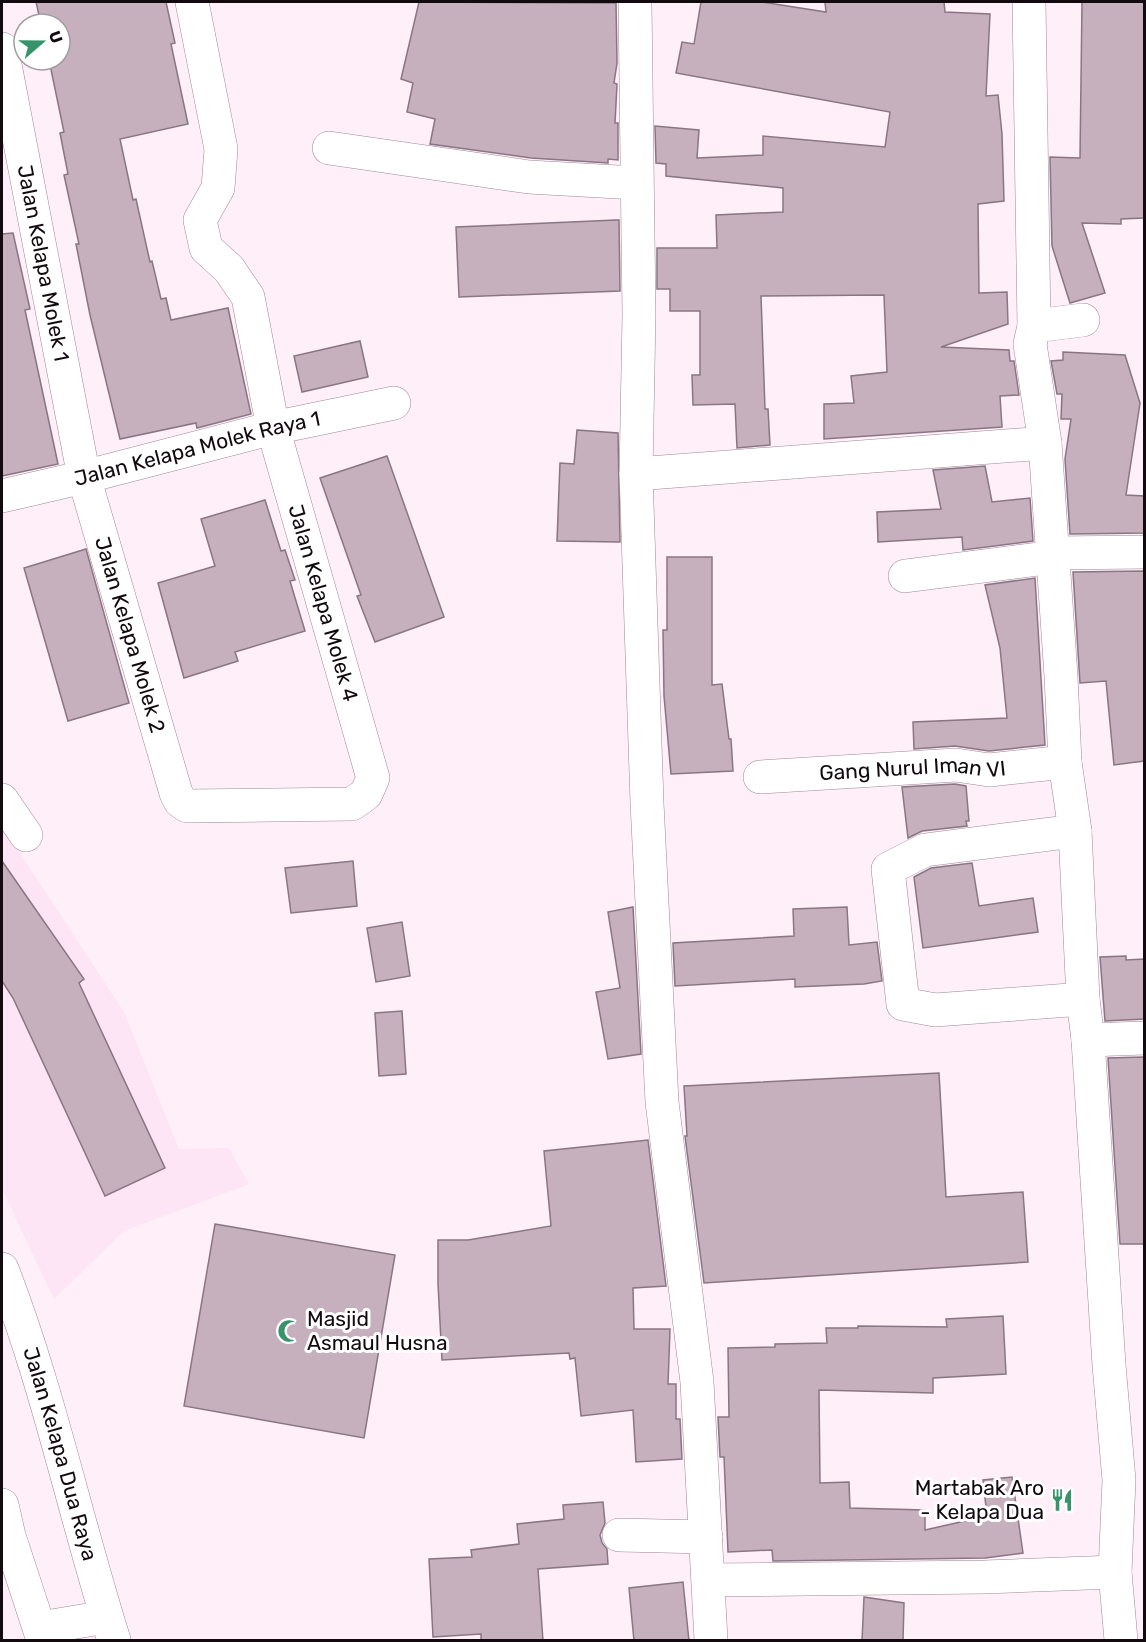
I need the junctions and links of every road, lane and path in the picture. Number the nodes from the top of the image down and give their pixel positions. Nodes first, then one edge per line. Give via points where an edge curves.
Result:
1 (192, 2) edge
2 (635, 2) edge
3 (1029, 2) edge
4 (2, 48) edge
5 (329, 148) dead end
6 (636, 183) junction
7 (1083, 320) dead end
8 (1034, 326) junction
9 (394, 404) dead end
10 (273, 428) junction
11 (1045, 443) junction
12 (636, 474) junction
13 (84, 477) junction
14 (2, 496) edge
15 (1144, 552) edge
16 (1054, 555) junction
17 (905, 576) dead end
18 (1065, 762) junction
19 (760, 777) dead end
20 (176, 793) joint
21 (2, 801) edge
22 (1075, 831) junction
23 (26, 835) dead end
24 (1083, 999) junction
25 (1144, 1038) edge
26 (1088, 1040) junction
27 (2, 1269) edge
28 (2, 1504) edge
29 (619, 1535) dead end
30 (706, 1537) junction
31 (1115, 1572) junction
32 (709, 1580) junction
33 (110, 1629) edge
34 (41, 1634) edge
35 (711, 1641) edge
36 (1121, 1641) edge

1 - 10 street, Jalan Kelapa Molek 4 via 221,149 218,188 200,220 206,248 229,269 248,297
2 - 6 street
3 - 8 street
4 - 13 street, Jalan Kelapa Molek 1
5 - 6 street via 529,177
6 - 12 street
7 - 8 street
8 - 11 street via 1030,344
9 - 10 street, Jalan Kelapa Molek Raya 1
10 - 13 street, Jalan Kelapa Molek Raya 1
10 - 20 street, Jalan Kelapa Molek 4 via 373,778 366,794 352,804 187,806
11 - 12 street
11 - 16 street
12 - 30 street via 662,1102 697,1382
13 - 14 street, Jalan Kelapa Molek Raya 1
13 - 20 street, Jalan Kelapa Molek 2
15 - 16 street
16 - 17 street
16 - 18 street
18 - 19 street, Gang Nurul Iman VI via 989,770 956,765
18 - 22 street
21 - 23 street
22 - 24 street
22 - 24 street via 925,850 888,869 903,1004 934,1010
24 - 26 street
25 - 26 street
26 - 31 street via 1119,1480
27 - 33 street, Jalan Kelapa Dua Raya via 36,1367
28 - 34 street
29 - 30 street
30 - 32 street
31 - 32 street
31 - 36 street
32 - 35 street
33 - 34 street

